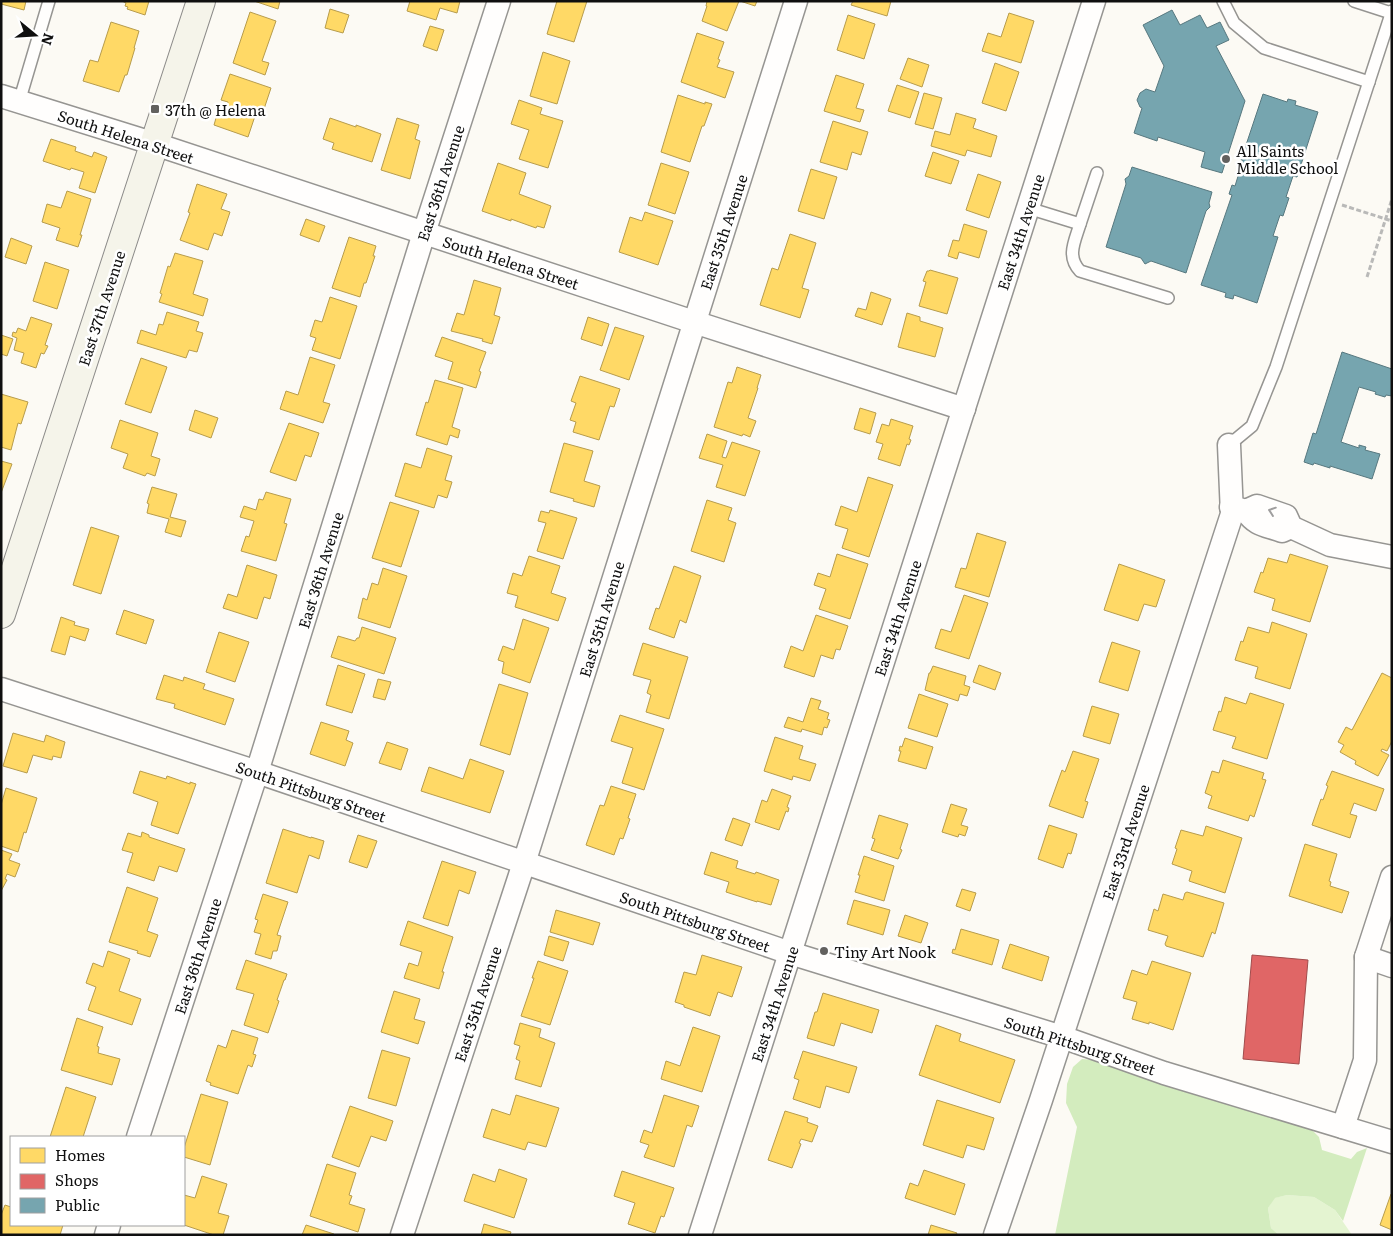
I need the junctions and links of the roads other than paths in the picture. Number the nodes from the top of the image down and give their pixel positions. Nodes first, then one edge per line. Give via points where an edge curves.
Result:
1 (49, 1) edge
2 (202, 1) edge
3 (499, 1) edge
4 (796, 1) edge
5 (1094, 1) edge
6 (1223, 1) edge
7 (1354, 1) edge
8 (1391, 12) edge
9 (1369, 82) junction
10 (10, 99) edge
11 (155, 144) junction
12 (1097, 173) dead end
13 (1028, 208) junction
14 (1080, 224) junction
15 (424, 233) junction
16 (1168, 298) dead end
17 (694, 322) junction
18 (964, 409) junction
19 (1229, 445) joint
20 (1239, 509) junction
21 (1392, 557) edge
22 (1, 614) edge
23 (1, 689) edge
24 (257, 772) junction
25 (524, 863) junction
26 (1392, 877) edge
27 (790, 953) junction
28 (1366, 957) junction
29 (1392, 966) edge
30 (1062, 1038) junction
31 (1343, 1127) junction
32 (138, 1136) edge
33 (1392, 1142) edge
34 (402, 1235) edge
35 (700, 1235) edge
36 (995, 1235) edge

1 - 10 lane
2 - 11 street, East 37th Avenue
3 - 15 street, East 36th Avenue
4 - 17 street, East 35th Avenue
5 - 13 street, East 34th Avenue
6 - 9 lane via 1234,24 1264,48
7 - 8 lane
8 - 9 lane
9 - 19 lane via 1276,367 1252,426
10 - 11 street, South Helena Street
11 - 15 street, South Helena Street
11 - 22 street, East 37th Avenue
12 - 14 lane
13 - 14 lane
13 - 18 street, East 34th Avenue
14 - 16 lane via 1072,252 1075,266 1080,271
15 - 17 street, South Helena Street
15 - 24 street, East 36th Avenue
17 - 18 street, South Helena Street
17 - 25 street, East 35th Avenue
18 - 27 street, East 34th Avenue
19 - 20 street, East 33rd Avenue
20 - 21 street via 1252,520 1282,531 1291,527 1330,544
20 - 30 street, East 33rd Avenue via 1232,514
23 - 24 street, South Pittsburg Street
24 - 25 street, South Pittsburg Street
24 - 32 street, East 36th Avenue
25 - 27 street, South Pittsburg Street
25 - 34 street, East 35th Avenue
26 - 28 street
27 - 30 street, South Pittsburg Street
27 - 35 street, East 34th Avenue
28 - 29 street
28 - 31 street via 1365,1060
30 - 31 street, South Pittsburg Street via 1164,1073
30 - 36 street, East 33rd Avenue
31 - 33 street, South Pittsburg Street

